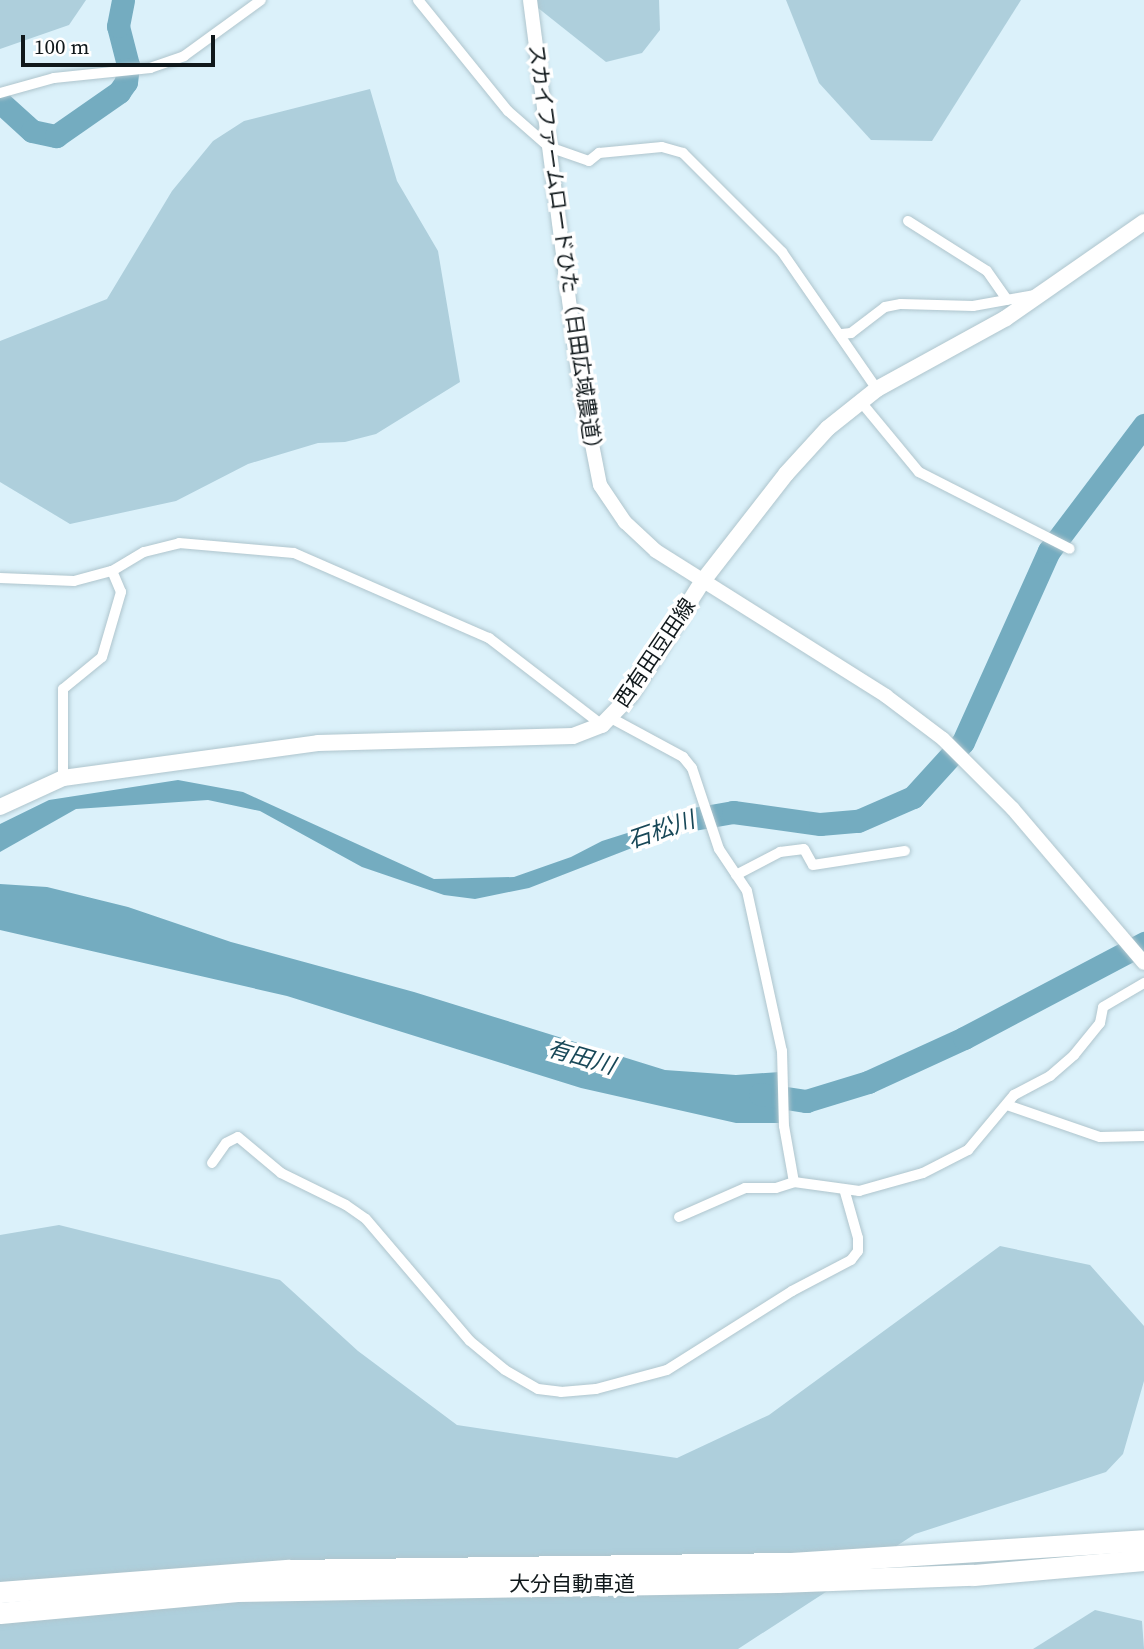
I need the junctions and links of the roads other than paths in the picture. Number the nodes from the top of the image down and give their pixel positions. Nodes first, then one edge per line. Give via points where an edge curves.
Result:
1 (261, 0) edge
2 (418, 0) edge
3 (530, 0) edge
4 (0, 93) edge
5 (549, 147) junction
6 (908, 221) dead end
7 (1144, 222) edge
8 (1043, 294) junction
9 (1007, 300) junction
10 (842, 334) junction
11 (877, 390) junction
12 (861, 402) junction
13 (1070, 550) dead end
14 (112, 571) junction
15 (0, 578) edge
16 (702, 582) junction
17 (606, 722) junction
18 (62, 778) junction
19 (0, 807) edge
20 (905, 851) dead end
21 (736, 875) junction
22 (1144, 964) edge
23 (1144, 983) edge
24 (1007, 1105) junction
25 (1144, 1136) edge
26 (212, 1163) dead end
27 (794, 1182) junction
28 (845, 1192) junction
29 (679, 1217) dead end
30 (1144, 1540) edge
31 (1144, 1560) edge
32 (0, 1592) edge
33 (0, 1613) edge

1 - 4 street via 184,56 150,68 54,78
2 - 5 street via 508,111
3 - 5 street, スカイファームロードひた（日田広域農道）
5 - 10 street via 589,161 598,153 662,147 683,153 782,252
5 - 16 street, スカイファームロードひた（日田広域農道） via 590,450 600,485 625,522
6 - 9 street via 987,271
7 - 8 main road, 西有田豆田線
8 - 9 street
8 - 11 main road, 西有田豆田線
9 - 10 street via 973,306 893,306
10 - 11 street
11 - 12 main road, 西有田豆田線
12 - 13 street via 919,472
12 - 16 main road, 西有田豆田線 via 828,428 786,474
14 - 15 street via 74,581
14 - 17 street via 144,552 179,543 294,553 489,638
14 - 18 street via 121,592 102,657 63,689
16 - 17 main road, 西有田豆田線
16 - 22 street, スカイファームロードひた（日田広域農道） via 886,696 943,739 1013,809
17 - 18 main road, 西有田豆田線 via 573,736 318,743
17 - 21 street via 683,757 692,768 711,832
18 - 19 main road, 西有田豆田線
20 - 21 street via 813,866 804,849 779,852
21 - 27 street via 747,891 782,1051 784,1126
23 - 24 street via 1103,1007 1100,1023 1074,1055 1050,1076 1014,1095
24 - 25 street via 1100,1136
24 - 28 street via 968,1150 923,1173
26 - 28 street via 231,1138 238,1137 282,1173 346,1205 366,1219 470,1341 505,1370 538,1389 561,1392 596,1389 667,1370 792,1291 851,1260 858,1251 858,1238
27 - 28 street
27 - 29 street via 730,1191
30 - 32 highway, 大分自動車道 via 790,1563 289,1570
31 - 33 highway, 大分自動車道 via 972,1575 778,1582 237,1591

